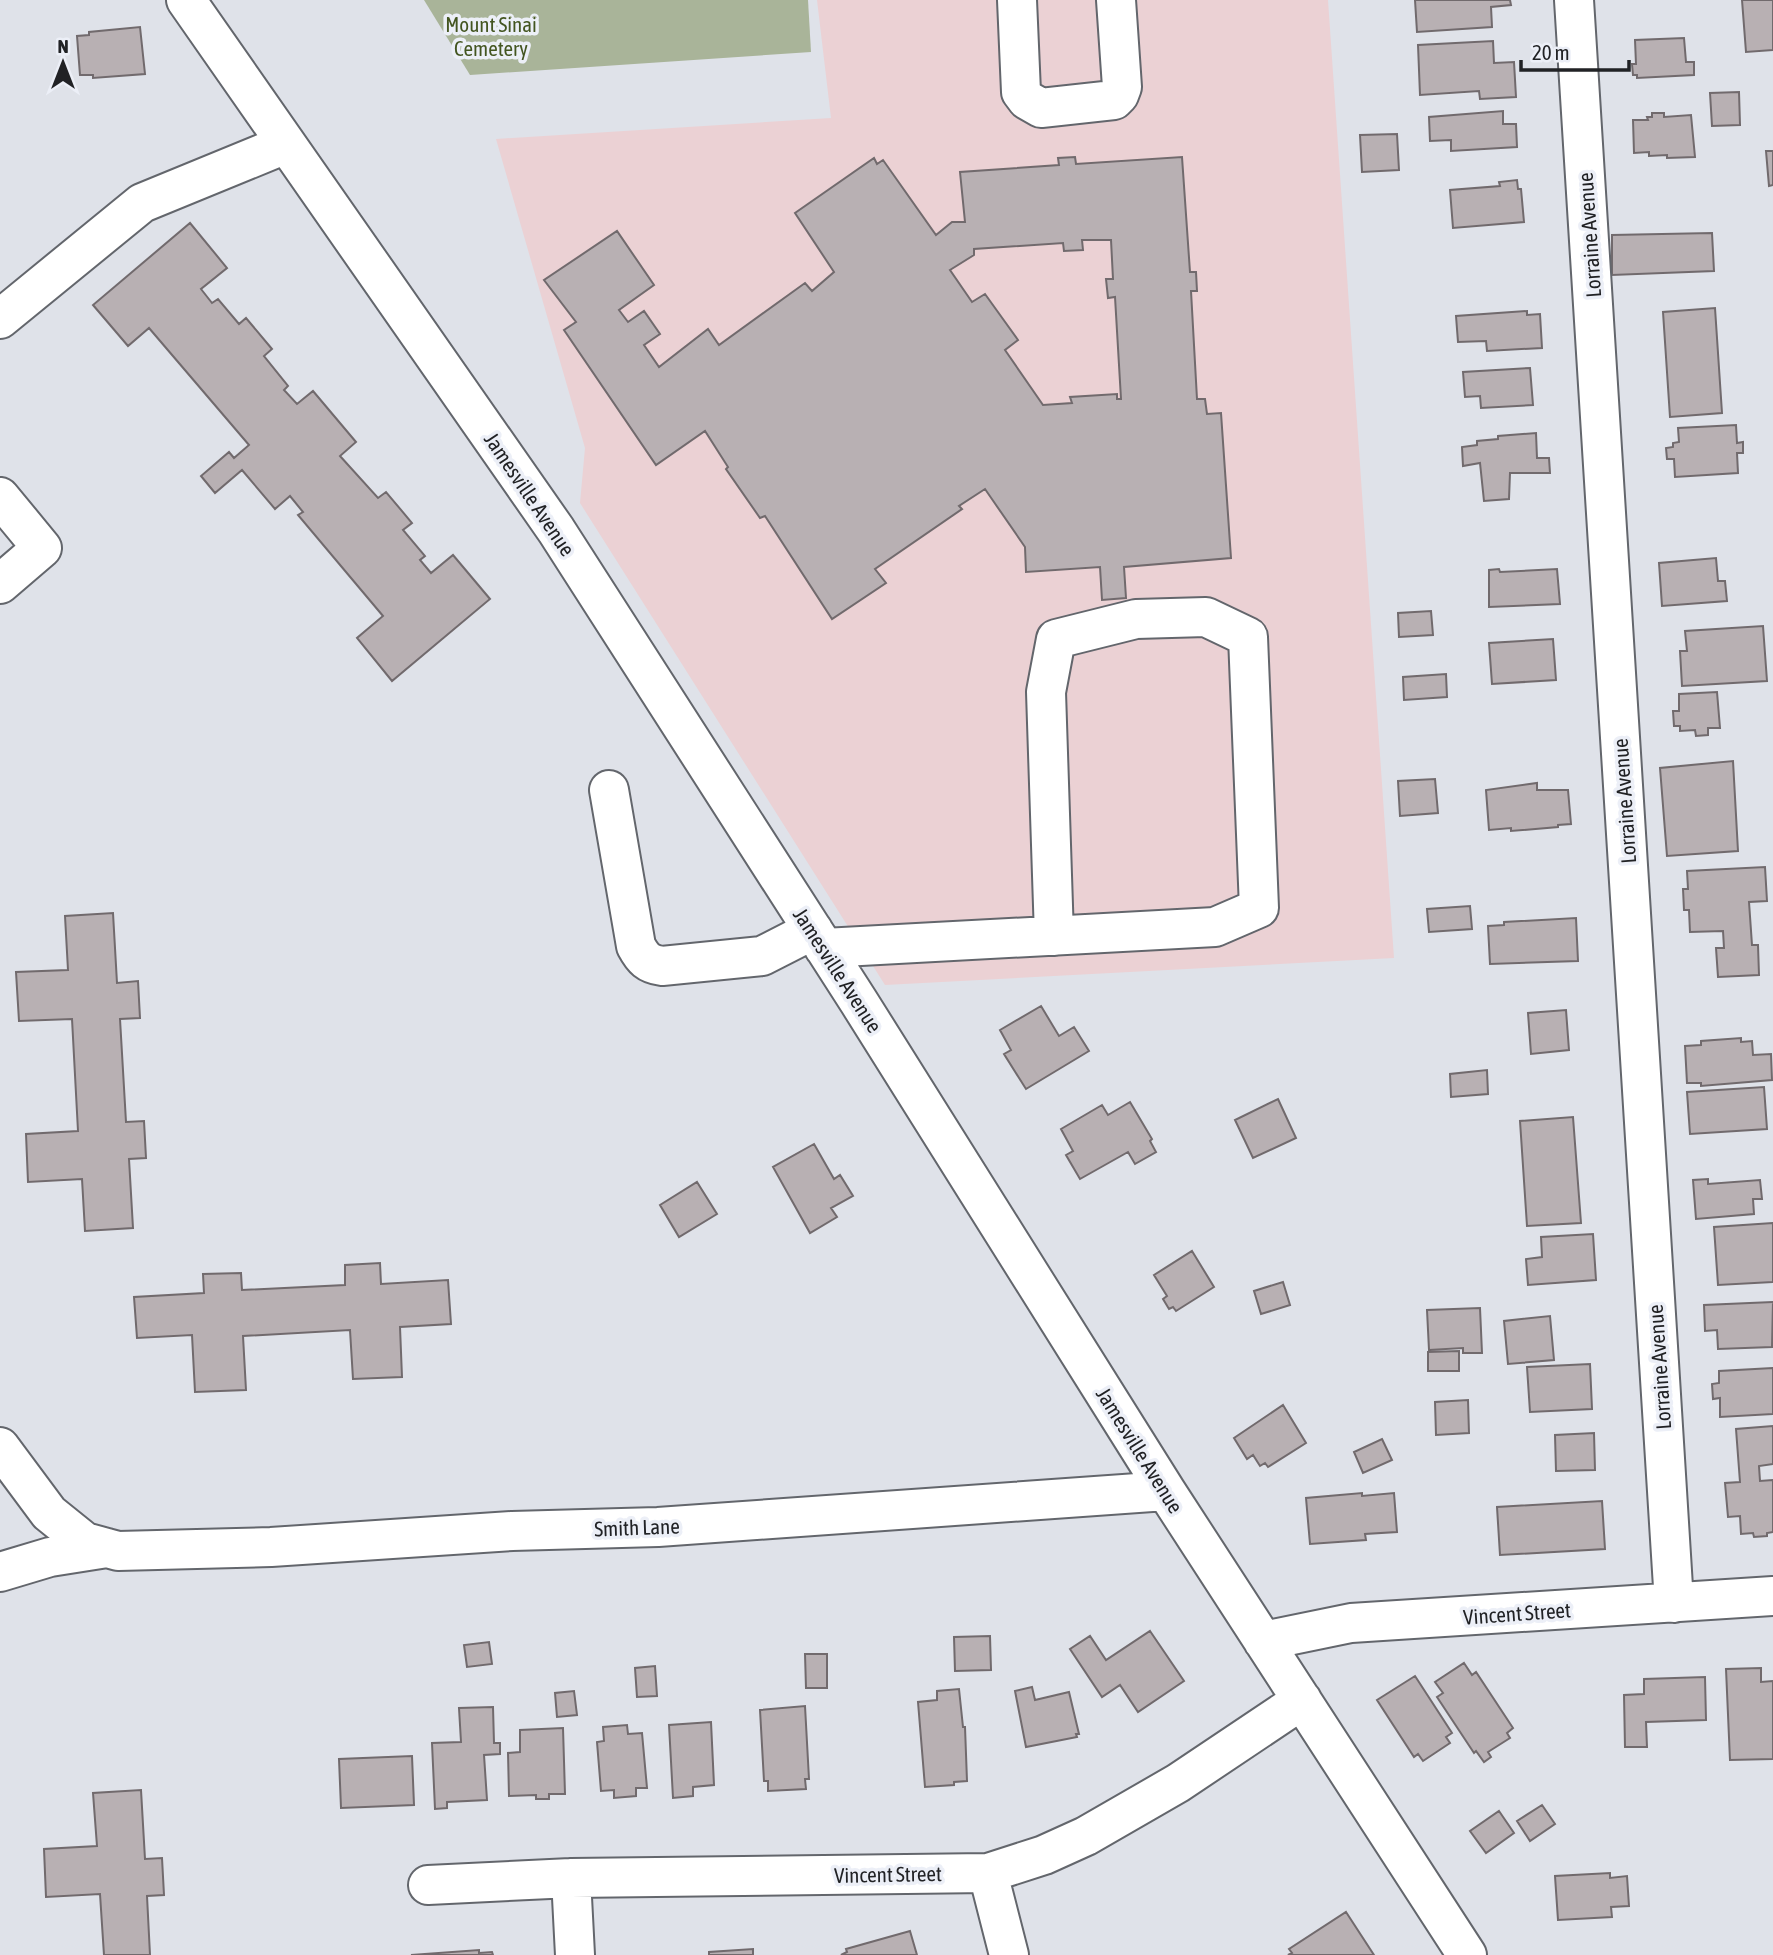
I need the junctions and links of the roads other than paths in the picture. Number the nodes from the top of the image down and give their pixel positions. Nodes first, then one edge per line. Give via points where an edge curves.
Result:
1 (186, 0) edge
2 (1017, 0) edge
3 (1116, 0) edge
4 (1574, 0) edge
5 (286, 144) junction
6 (0, 319) edge
7 (0, 497) edge
8 (0, 584) edge
9 (609, 790) dead end
10 (1054, 936) junction
11 (818, 939) junction
12 (0, 1447) edge
13 (1166, 1491) junction
14 (107, 1548) junction
15 (0, 1572) edge
16 (1773, 1596) edge
17 (1674, 1603) junction
18 (1263, 1641) junction
19 (1302, 1700) junction
20 (988, 1873) junction
21 (571, 1878) junction
22 (428, 1885) dead end
23 (575, 1955) edge
24 (1009, 1955) edge
25 (1467, 1955) edge

1 - 5 street, Jamesville Avenue
2 - 3 street via 1021,92 1041,108 1114,100 1119,95
4 - 17 street, Lorraine Avenue
5 - 6 street via 142,203
5 - 11 street, Jamesville Avenue via 556,530
7 - 8 street via 42,548
9 - 11 street via 636,946 642,958 663,966 762,956
10 - 10 street via 1216,927 1259,908 1248,637 1206,617 1136,619 1056,639 1046,692
10 - 11 street
11 - 13 street, Jamesville Avenue
12 - 14 street, Smith Lane via 49,1513 85,1542
13 - 14 street, Smith Lane via 659,1527 512,1531 271,1547
13 - 18 street, Jamesville Avenue
14 - 15 street, Smith Lane via 50,1557
16 - 17 street, Vincent Street
17 - 18 street, Vincent Street via 1351,1623
18 - 19 street, Jamesville Avenue
19 - 20 street, Vincent Street via 1178,1783 1086,1836
19 - 25 street, Jamesville Avenue
20 - 21 street, Vincent Street
20 - 24 street
21 - 22 street, Vincent Street
21 - 23 street

